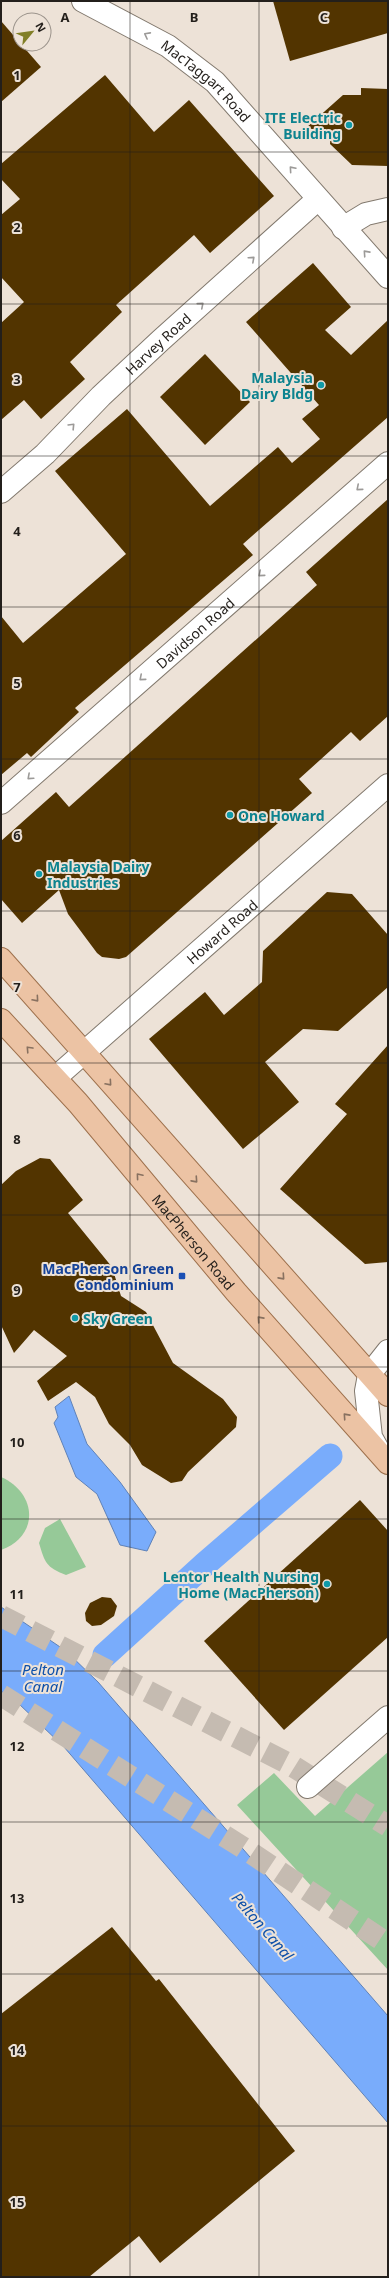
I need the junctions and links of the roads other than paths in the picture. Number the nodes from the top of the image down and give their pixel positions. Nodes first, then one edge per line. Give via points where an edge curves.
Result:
1 (83, 1) edge
2 (318, 199) junction
3 (388, 209) edge
4 (343, 228) junction
5 (388, 278) edge
6 (388, 463) edge
7 (1, 492) edge
8 (388, 785) edge
9 (1, 804) edge
10 (1, 959) edge
11 (1, 1020) edge
12 (84, 1053) junction
13 (55, 1078) junction
14 (388, 1350) edge
15 (369, 1375) junction
16 (388, 1395) edge
17 (385, 1459) edge
18 (388, 1716) edge
19 (308, 1787) dead end

2 -> 1 street, MacTaggart Road via 215,82 168,46
2 - 4 street, MacTaggart Road
7 -> 2 street, Harvey Road via 45,454 101,396
3 - 4 street via 366,214
5 -> 4 street, MacTaggart Road
6 -> 9 street, Davidson Road
8 - 12 street, Howard Road
10 -> 12 main road
13 -> 11 main road, MacPherson Road
12 - 13 street, Howard Road
12 -> 15 main road
17 -> 13 main road, MacPherson Road via 236,1292
14 - 15 street
15 - 16 main road
15 - 17 street via 366,1391 371,1437
18 - 19 street

